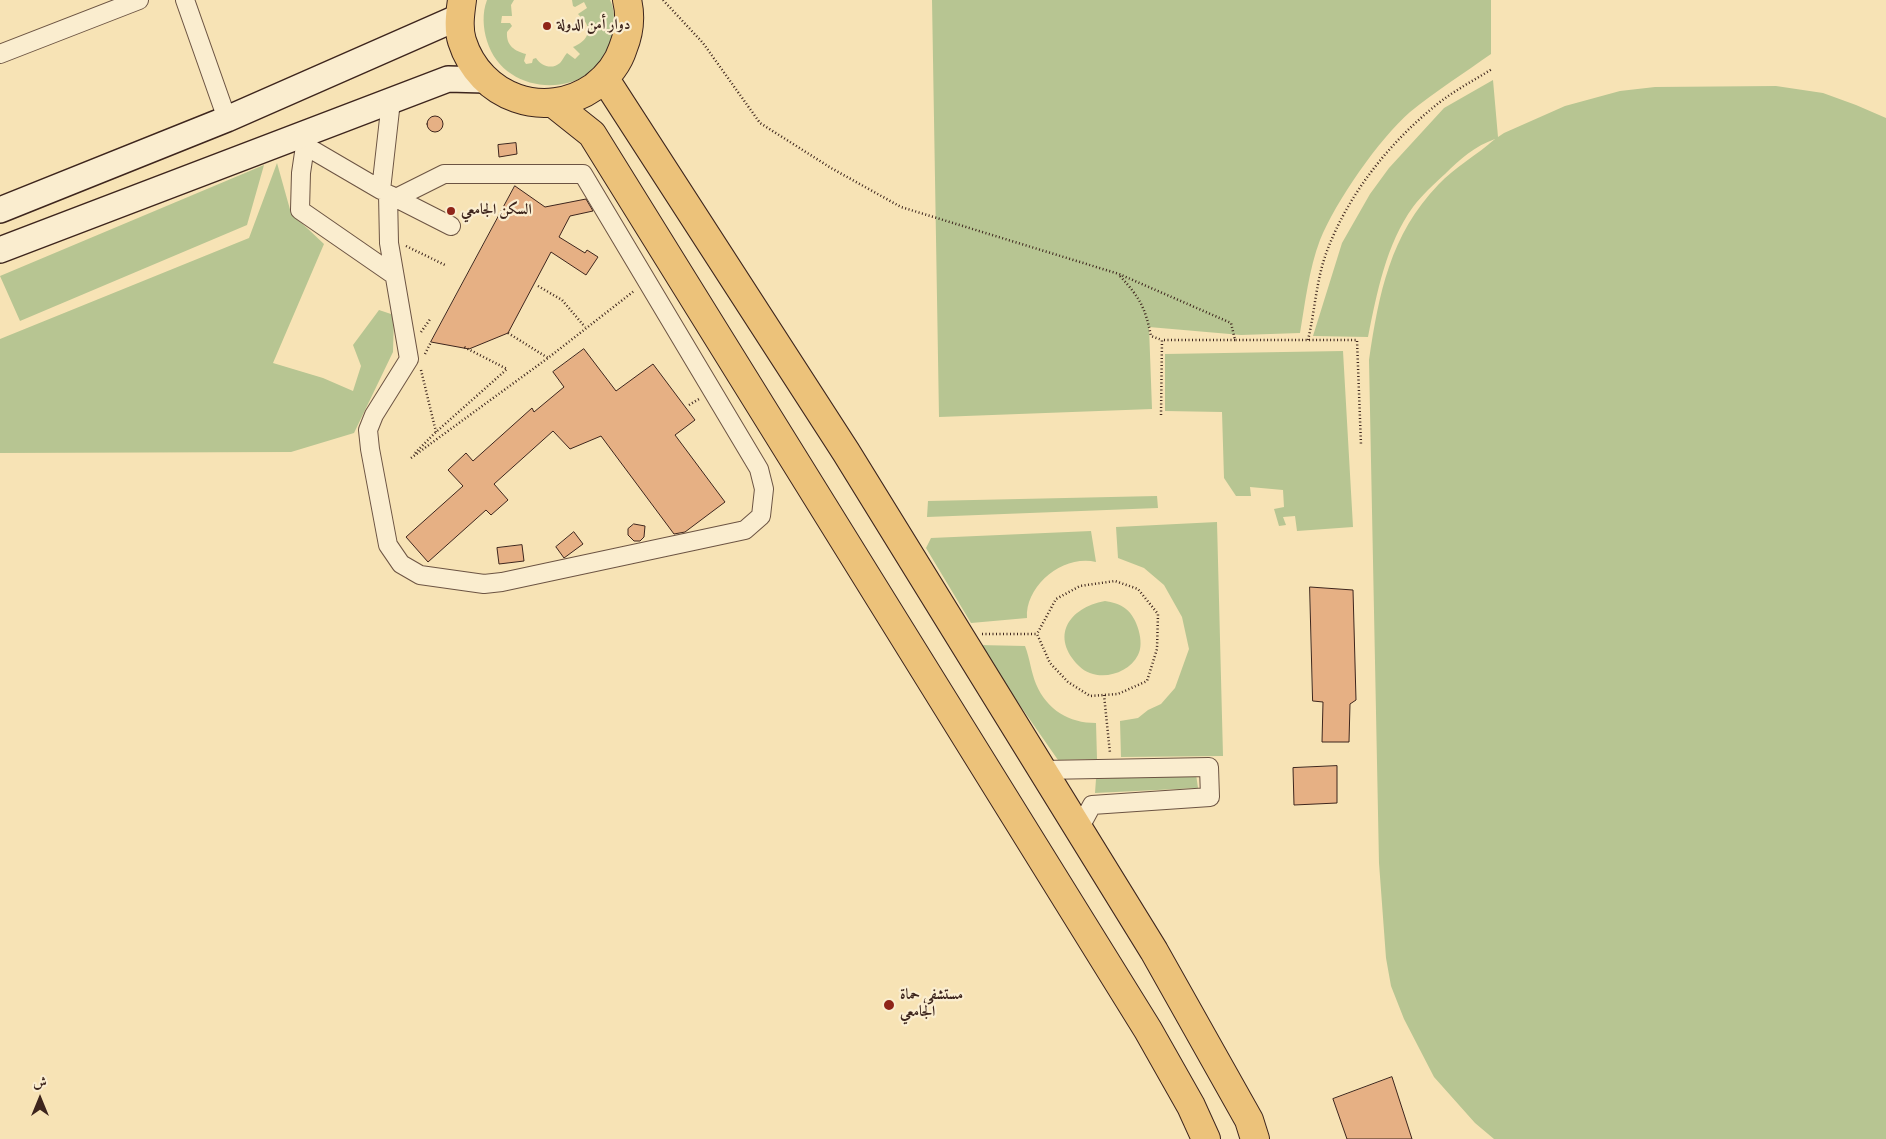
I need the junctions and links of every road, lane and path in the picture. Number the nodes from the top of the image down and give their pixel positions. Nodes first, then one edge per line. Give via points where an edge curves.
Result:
1 (138, 0) edge
2 (186, 0) edge
3 (663, 0) edge
4 (629, 3) edge
5 (460, 8) edge
6 (0, 54) edge
7 (1492, 69) dead end
8 (605, 79) junction
9 (485, 80) junction
10 (391, 101) junction
11 (553, 103) junction
12 (227, 119) junction
13 (299, 142) junction
14 (388, 194) junction
15 (0, 210) edge
16 (451, 226) dead end
17 (0, 250) edge
18 (1118, 274) junction
19 (394, 275) junction
20 (538, 286) dead end
21 (635, 290) dead end
22 (586, 327) junction
23 (508, 333) dead end
24 (1162, 340) junction
25 (1235, 340) junction
26 (1308, 340) junction
27 (464, 347) dead end
28 (548, 358) junction
29 (420, 364) dead end
30 (703, 398) dead end
31 (690, 405) dead end
32 (1161, 415) dead end
33 (436, 432) junction
34 (1361, 445) dead end
35 (958, 634) junction
36 (1037, 634) junction
37 (1104, 695) junction
38 (1112, 769) junction
39 (1042, 770) junction
40 (1079, 829) junction
41 (1206, 1139) edge
42 (1255, 1139) edge

1 - 6 street
2 - 12 street
3 - 18 path via 703,43 760,123 831,168 901,207
4 - 8 main road via 628,34 620,58
5 - 9 main road via 462,40 471,62
5 - 12 main road
7 - 26 path via 1434,106 1365,179 1327,251
8 - 11 main road via 581,95
8 - 35 main road via 846,452
9 - 10 main road via 448,79
9 - 11 main road via 505,94 529,102
10 - 13 main road
10 - 14 street
11 - 41 main road via 592,134 1148,1030
12 - 15 main road
13 - 14 street
13 - 17 main road
13 - 19 street via 300,210
14 - 16 street
14 - 19 street via 389,243
14 - 19 street via 444,174 583,174 759,469 764,489 761,516 745,530 502,582 484,584 420,575 401,564 388,545 368,430 409,359
18 - 24 path via 1138,295 1147,314 1151,336
18 - 25 path via 1231,323
20 - 22 path via 562,300
21 - 22 path
22 - 28 path
23 - 28 path
24 - 25 path
24 - 32 path
25 - 26 path
26 - 34 path via 1357,340
27 - 33 path via 507,369
28 - 33 path via 411,458
29 - 33 path
30 - 31 path
35 - 36 path
35 - 39 main road
36 - 37 path via 1050,663 1068,682 1090,696
36 - 37 path via 1056,599 1080,586 1115,581 1138,589 1158,614 1157,649 1147,681 1118,694
37 - 38 path
38 - 39 street
38 - 40 street via 1209,767 1210,797 1092,805
39 - 40 main road
40 - 42 main road via 1154,951 1249,1120

